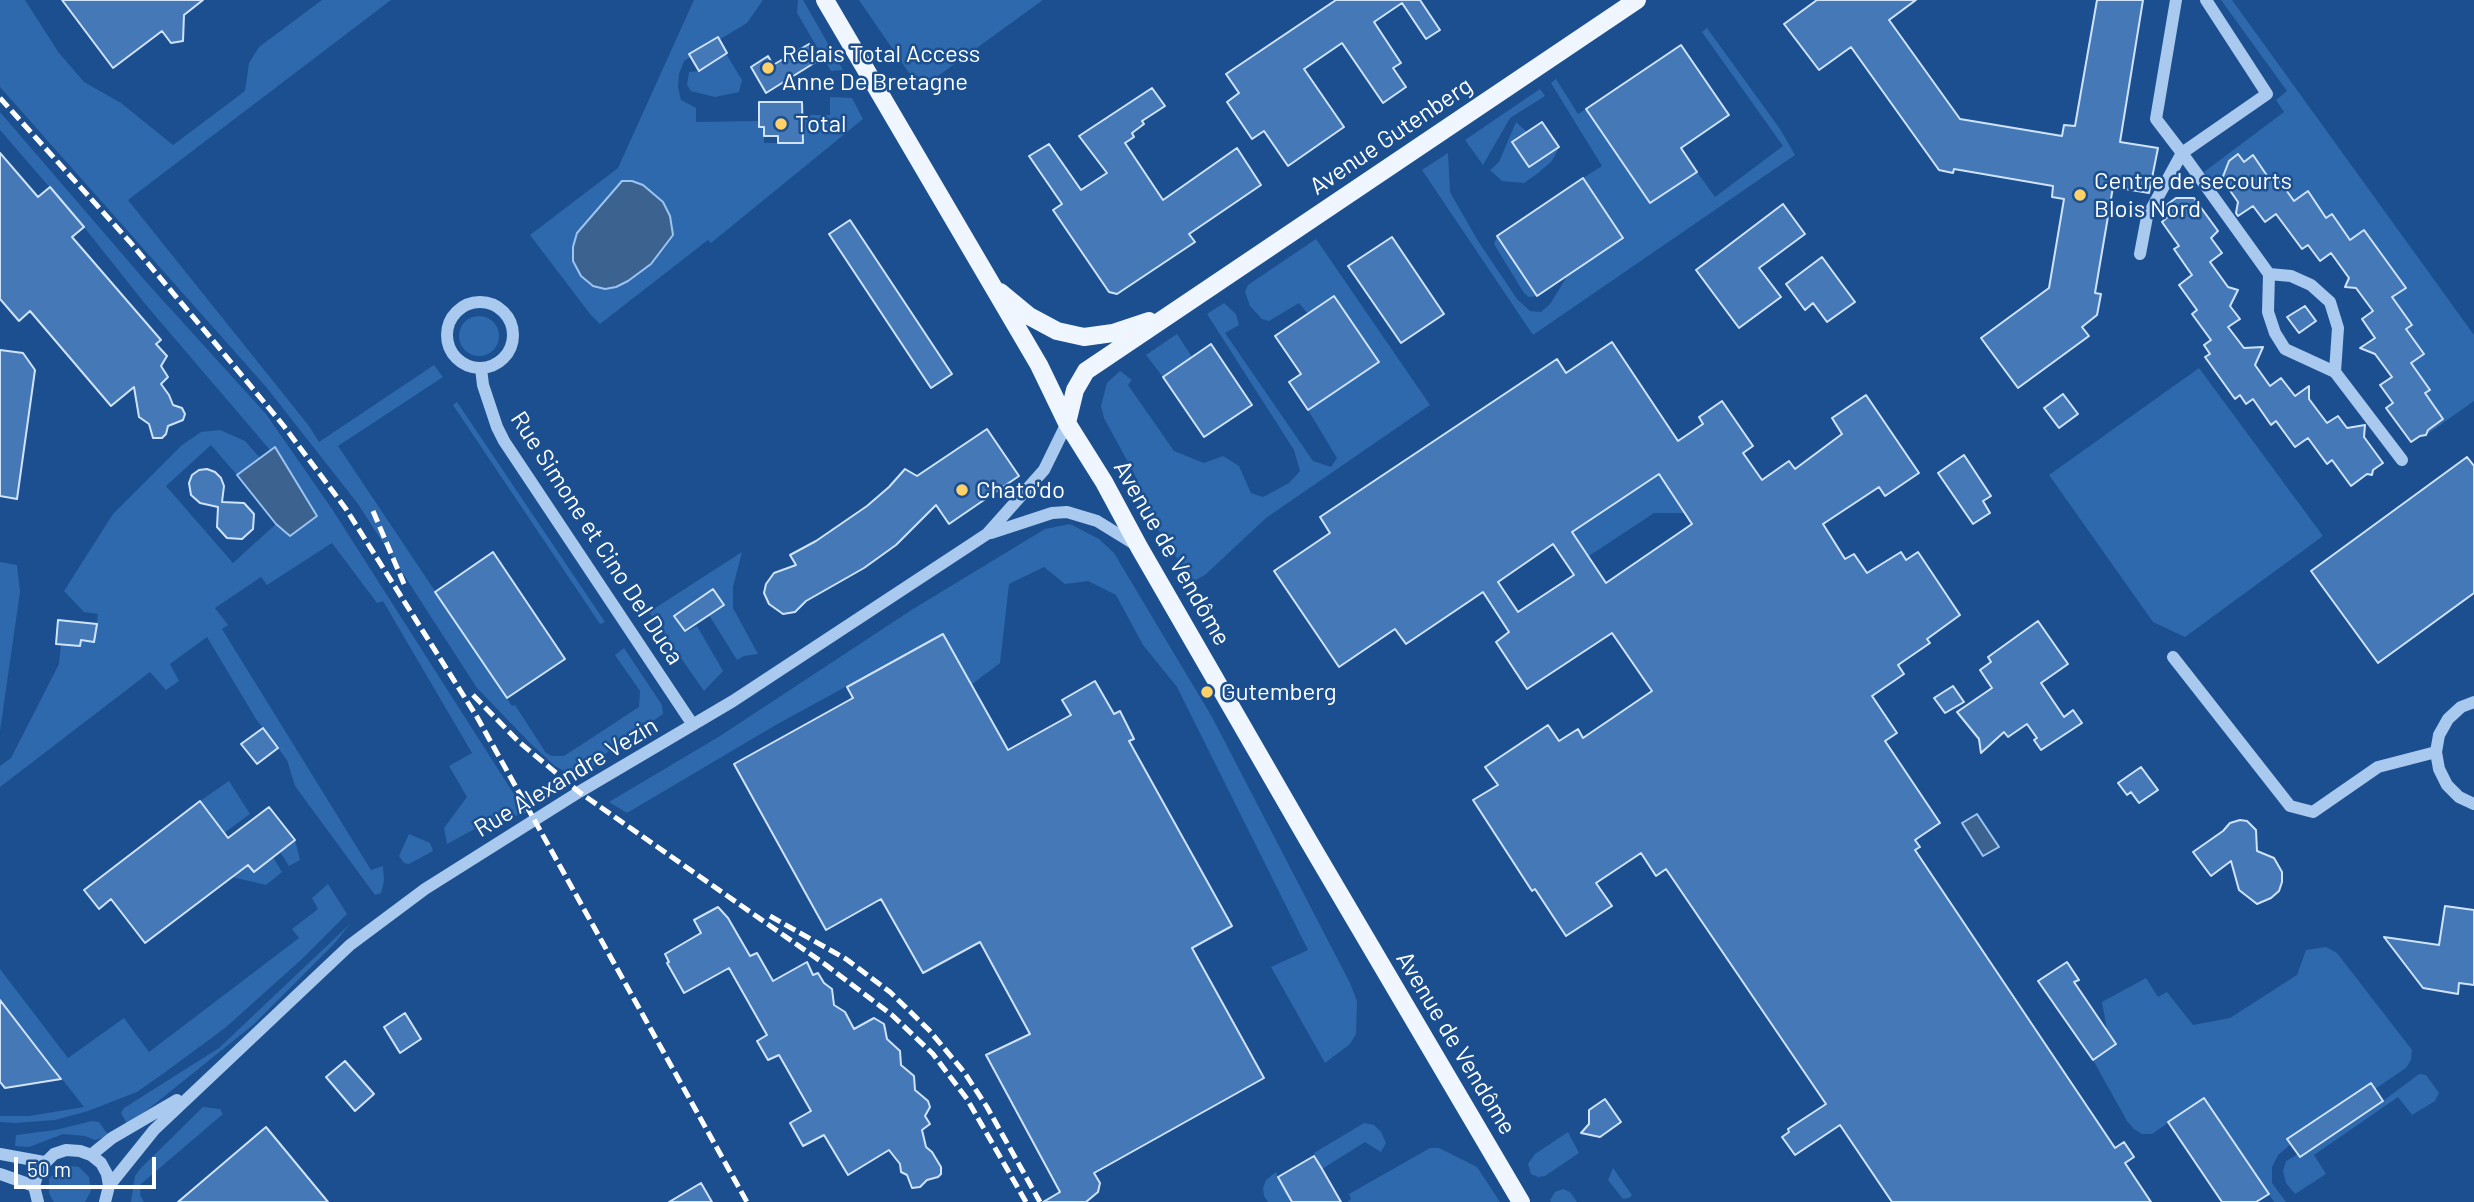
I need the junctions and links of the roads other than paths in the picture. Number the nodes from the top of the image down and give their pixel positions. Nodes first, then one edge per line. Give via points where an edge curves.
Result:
1 (825, 0) edge
2 (1637, 0) edge
3 (2176, 0) edge
4 (2206, 0) edge
5 (2182, 153) junction
6 (2140, 254) dead end
7 (981, 268) junction
8 (2269, 274) junction
9 (1173, 313) junction
10 (481, 368) junction
11 (2335, 372) junction
12 (1067, 423) junction
13 (2402, 460) dead end
14 (987, 534) junction
15 (1139, 547) junction
16 (2174, 657) dead end
17 (2474, 702) edge
18 (693, 725) junction
19 (2436, 752) junction
20 (2474, 804) edge
21 (193, 1092) junction
22 (0, 1154) edge
23 (92, 1155) junction
24 (44, 1162) junction
25 (0, 1174) edge
26 (34, 1186) junction
27 (109, 1186) junction
28 (38, 1202) edge
29 (105, 1202) edge
30 (1521, 1202) edge

1 - 7 main road, Avenue de Vendôme
2 - 9 main road, Avenue Gutenberg
3 - 5 street via 2156,119
4 - 5 street via 2267,94
5 - 6 street via 2147,217
5 - 8 street
7 - 9 main road, Avenue Gutenberg via 998,290 1029,316 1057,331 1084,337 1113,334
7 - 12 main road, Avenue de Vendôme
8 - 11 street via 2268,312 2285,349
8 - 11 street via 2291,276 2311,285 2330,302 2338,328
9 - 12 main road, Avenue Gutenberg via 1086,371 1075,390
10 - 10 street via 508,354 513,334 511,323 487,302 465,305 449,321 446,332 460,362
10 - 18 street, Rue Simone et Cino Del Duca via 504,441
11 - 13 street
12 - 14 street, Rue Alexandre Vezin via 1044,470
12 - 15 main road, Avenue de Vendôme
14 - 15 street, Rue Alexandre Vezin via 1067,512 1097,520
14 - 18 street, Rue Alexandre Vezin
15 - 30 main road, Avenue de Vendôme
16 - 19 street via 2290,806 2314,812 2378,767
17 - 19 street via 2448,719
18 - 21 street, Rue Alexandre Vezin via 418,894 350,945
19 - 20 street via 2447,785
21 - 23 street, Rue Alexandre Vezin via 123,1131
21 - 27 street, Rue Alexandre Vezin via 154,1130
22 - 24 street
23 - 24 street via 66,1150
23 - 27 street via 101,1163
24 - 26 street
25 - 26 street
26 - 28 street
27 - 29 street

